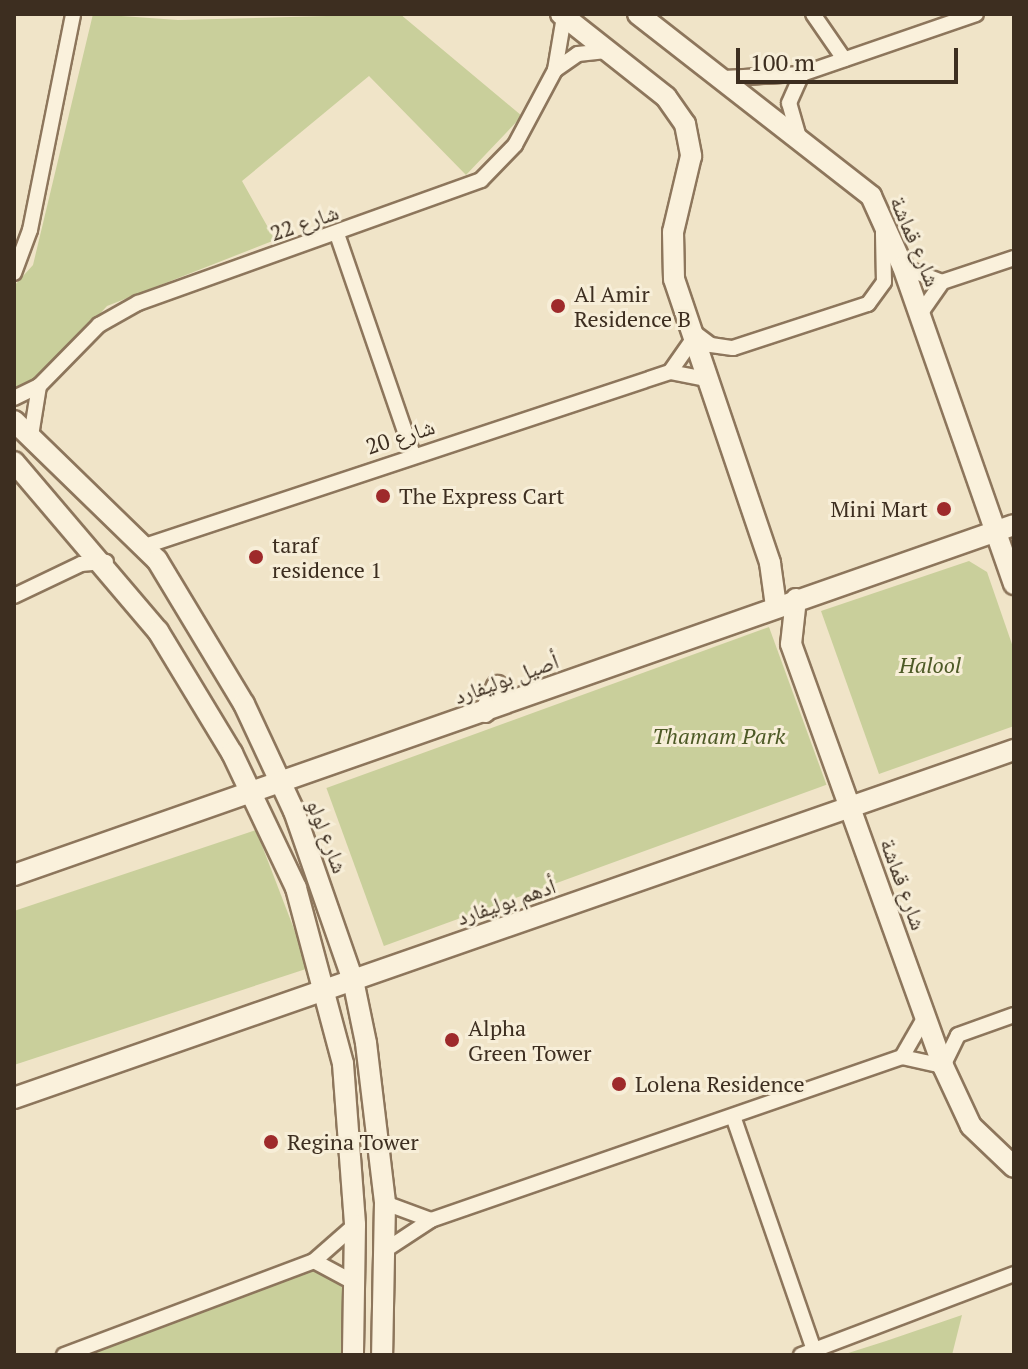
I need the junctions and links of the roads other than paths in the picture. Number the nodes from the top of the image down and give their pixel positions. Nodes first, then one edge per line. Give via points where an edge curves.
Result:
1 (73, 14) edge
2 (638, 14) edge
3 (813, 14) edge
4 (976, 14) edge
5 (562, 15) edge
6 (954, 17) edge
7 (606, 51) junction
8 (844, 59) junction
9 (555, 70) junction
10 (802, 74) junction
11 (723, 78) junction
12 (798, 134) junction
13 (883, 216) junction
14 (337, 234) junction
15 (1014, 258) edge
16 (903, 267) junction
17 (14, 273) edge
18 (942, 282) junction
19 (920, 314) junction
20 (689, 334) junction
21 (670, 372) junction
22 (705, 379) junction
23 (39, 386) junction
24 (14, 398) edge
25 (14, 421) edge
26 (31, 436) junction
27 (413, 455) junction
28 (14, 462) edge
29 (1005, 528) edge
30 (85, 537) junction
31 (145, 546) junction
32 (107, 563) junction
33 (81, 564) junction
34 (1014, 584) edge
35 (14, 596) edge
36 (786, 602) junction
37 (497, 686) dead end
38 (485, 712) junction
39 (1014, 750) edge
40 (280, 783) junction
41 (253, 793) junction
42 (851, 806) junction
43 (14, 875) edge
44 (353, 980) junction
45 (328, 988) junction
46 (925, 1014) junction
47 (1014, 1015) edge
48 (902, 1057) junction
49 (943, 1066) junction
50 (14, 1098) edge
51 (734, 1119) junction
52 (1014, 1167) edge
53 (385, 1203) junction
54 (431, 1220) junction
55 (355, 1225) junction
56 (387, 1249) junction
57 (314, 1261) junction
58 (1014, 1274) edge
59 (355, 1283) junction
60 (807, 1353) edge
61 (64, 1355) edge
62 (353, 1355) edge
63 (382, 1355) edge

1 - 17 street via 30,230
2 - 11 street, شارع قماشة
3 - 8 street
4 - 6 street
5 - 7 street, شارع قماشة
5 - 9 street, شارع 22
6 - 8 street
7 - 9 street via 578,54
7 - 20 street, شارع قماشة via 666,97 688,134 690,166 672,248
8 - 10 street
9 - 14 street, شارع 22 via 515,145 481,180
10 - 11 street
10 - 12 street via 789,103
11 - 12 street, شارع قماشة
12 - 13 street, شارع قماشة via 856,179
13 - 16 street, شارع قماشة
13 - 20 street via 885,276 868,304 733,348
14 - 23 street, شارع 22 via 118,312
14 - 27 street
15 - 18 street
16 - 18 street
16 - 19 street, شارع قماشة
18 - 19 street
19 - 29 street, شارع قماشة
20 - 21 street
20 - 22 street, شارع قماشة
21 - 22 street, شارع 20
21 - 27 street, شارع 20
22 - 36 street, شارع قماشة
23 - 24 street, شارع 22
23 - 26 street
25 - 26 street, شارع لولو
26 - 31 street, شارع لولو
27 - 31 street, شارع 20
28 - 30 street
29 - 34 street, شارع قماشة
29 - 36 street, أصيل بوليفارد
30 - 32 street
30 - 33 street
31 - 40 street, شارع لولو via 223,668
32 - 33 street
32 - 41 street via 177,661
33 - 35 street
36 - 38 street, أصيل بوليفارد
36 - 42 street, شارع قماشة via 791,644
37 - 38 street
38 - 40 street, أصيل بوليفارد
39 - 42 street, أدهم بوليفارد
40 - 41 street, أصيل بوليفارد
40 - 44 street, شارع لولو
41 - 43 street, أصيل بوليفارد
41 - 45 street via 296,888
42 - 44 street, أدهم بوليفارد
42 - 46 street, شارع قماشة
44 - 45 street, أدهم بوليفارد
44 - 53 street, شارع لولو
45 - 50 street, أدهم بوليفارد
45 - 55 street via 347,1102
46 - 48 street
46 - 49 street, شارع قماشة
47 - 49 street via 958,1035
48 - 49 street
48 - 51 street
49 - 52 street, شارع قماشة via 981,1140
51 - 54 street
51 - 60 street
53 - 54 street
53 - 56 street, شارع لولو
54 - 56 street
55 - 57 street
55 - 59 street
56 - 63 street, شارع لولو
57 - 59 street
57 - 61 street
58 - 60 street
59 - 62 street

